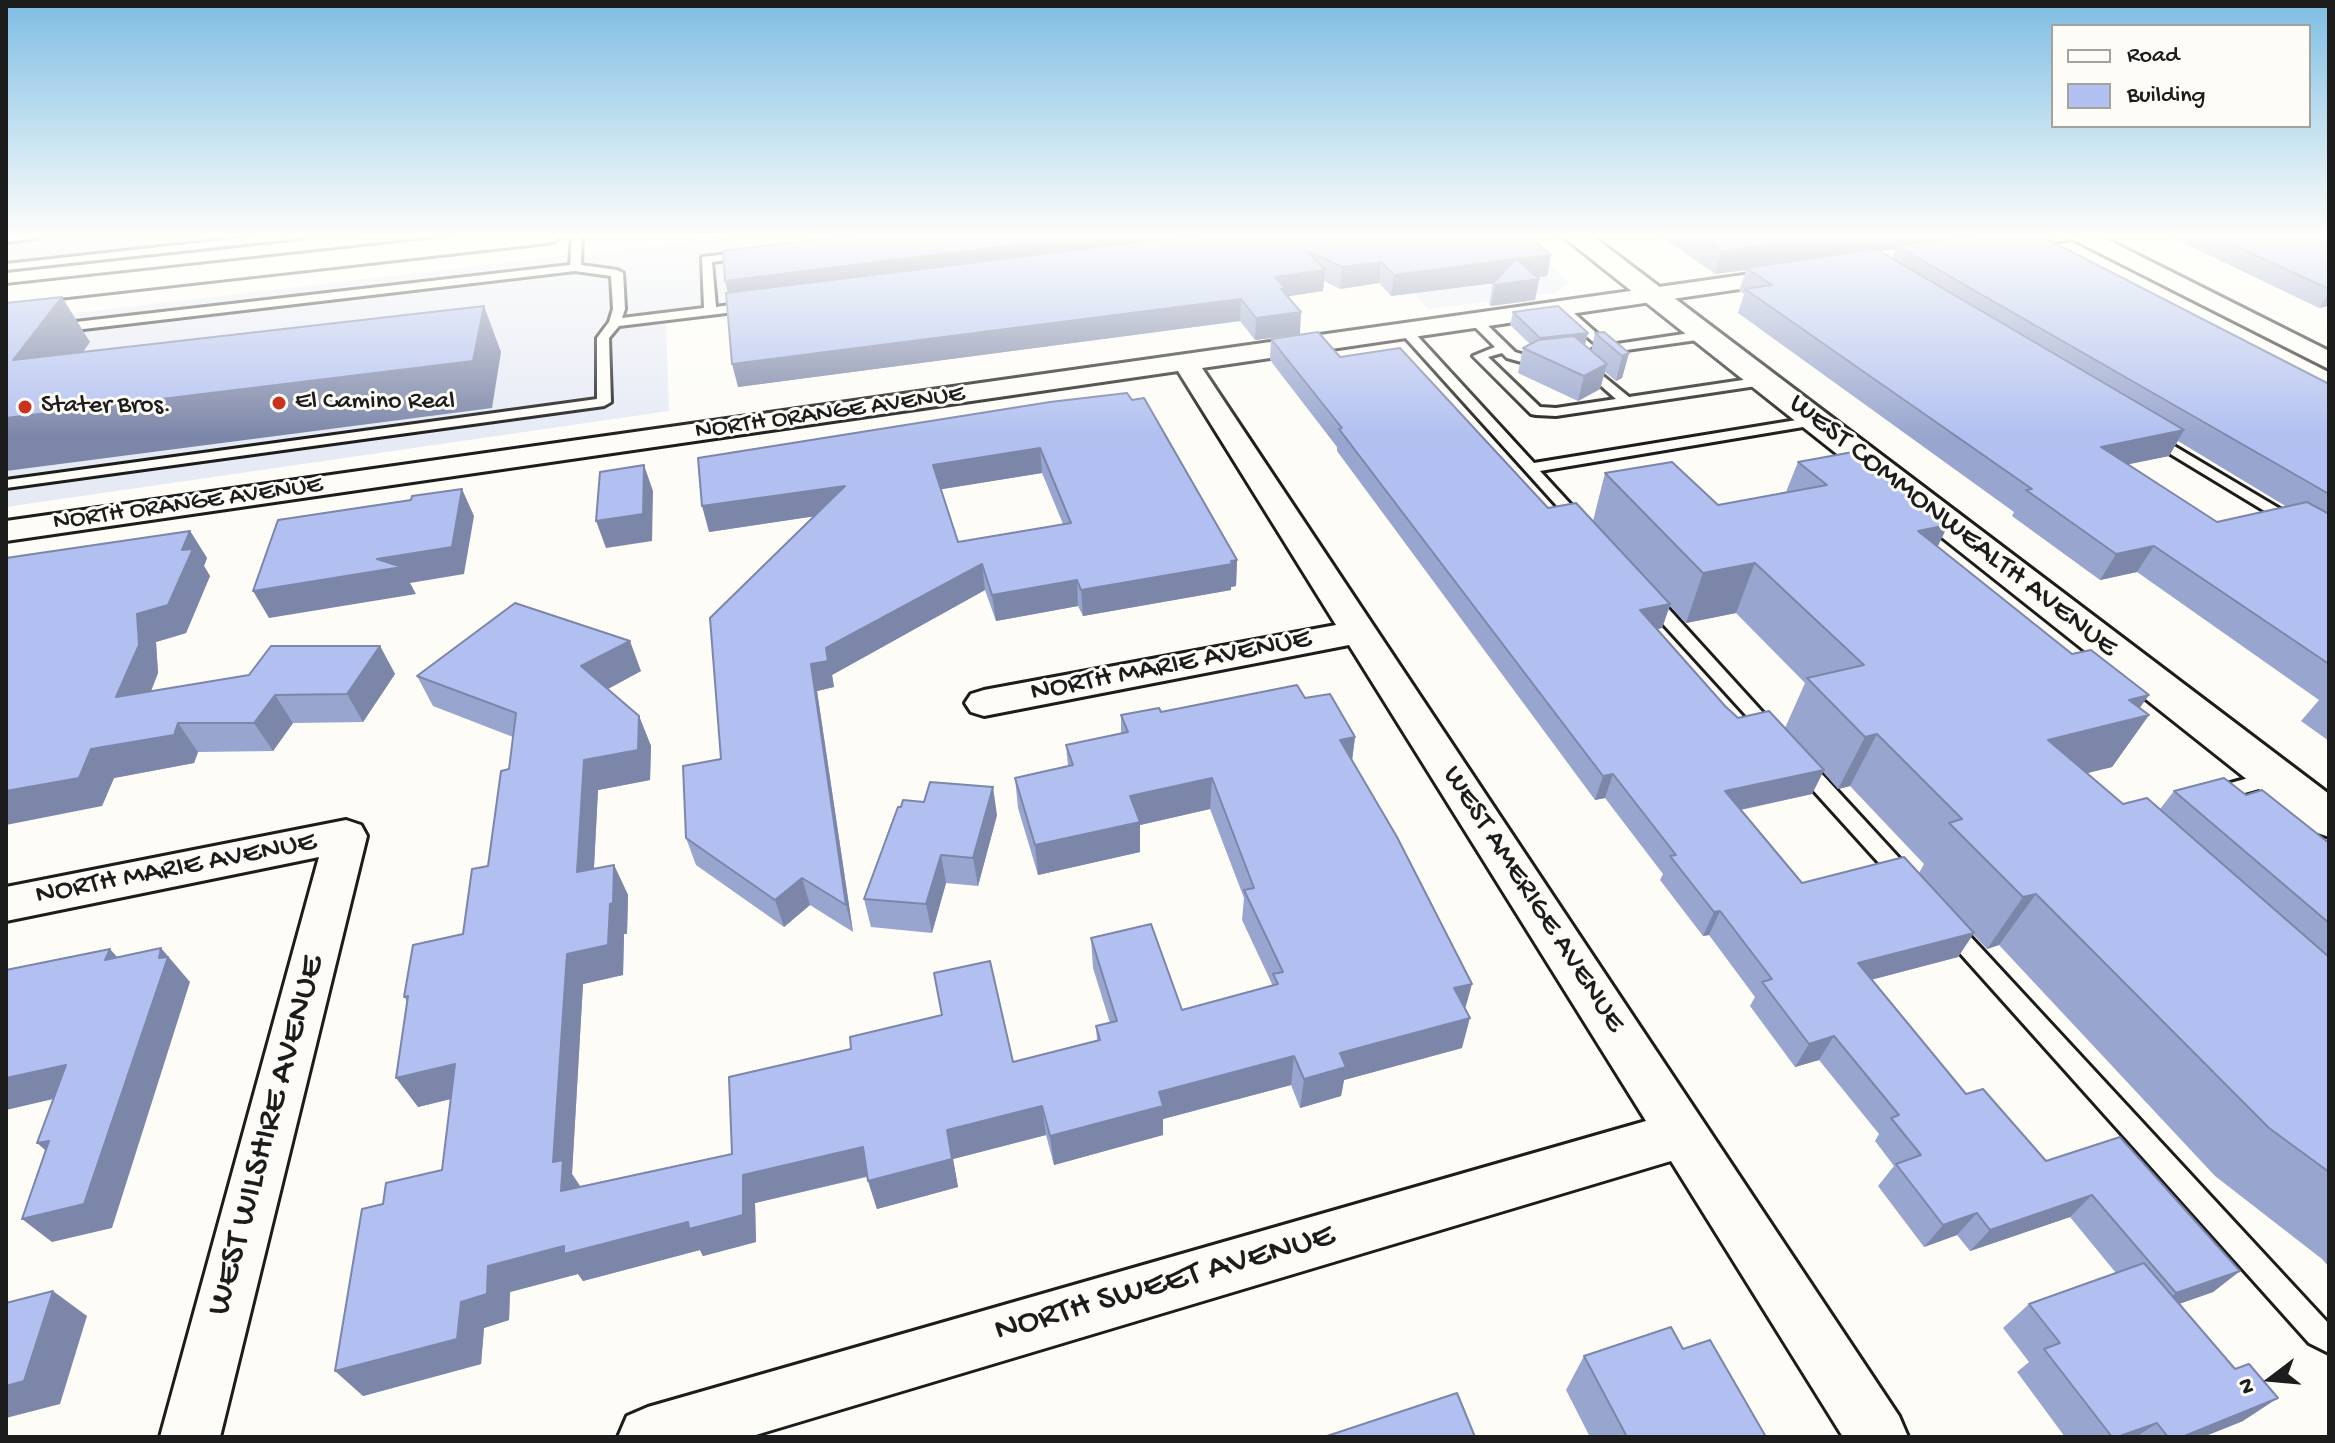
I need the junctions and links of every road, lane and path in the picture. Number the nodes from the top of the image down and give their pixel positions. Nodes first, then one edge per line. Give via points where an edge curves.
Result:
1 (283, 302) edge
2 (619, 302) edge
3 (709, 302) edge
4 (1609, 302) edge
5 (1661, 302) edge
6 (2213, 302) edge
7 (768, 304) edge
8 (1562, 309) junction
9 (710, 311) junction
10 (1476, 321) junction
11 (615, 323) junction
12 (37, 331) edge
13 (1406, 331) junction
14 (1704, 335) junction
15 (1504, 348) junction
16 (1608, 349) junction
17 (1556, 355) edge
18 (2329, 361) edge
19 (1186, 363) junction
20 (1763, 381) junction
21 (1626, 401) junction
22 (1815, 421) junction
23 (2139, 429) edge
24 (1531, 468) junction
25 (6, 484) edge
26 (6, 531) edge
27 (1595, 539) edge
28 (2329, 545) edge
29 (1637, 585) edge
30 (1359, 632) junction
31 (984, 703) dead end
32 (2276, 777) junction
33 (2188, 802) edge
34 (2329, 819) edge
35 (346, 836) joint
36 (1914, 889) edge
37 (6, 904) edge
38 (1935, 912) edge
39 (1683, 1134) junction
40 (2329, 1339) edge
41 (190, 1437) edge
42 (648, 1437) edge
43 (1878, 1437) edge

1 - 12 lane
2 - 11 lane
3 - 9 lane
4 - 8 street, NORTH ORANGE AVENUE
5 - 14 main road, WEST COMMONWEALTH AVENUE
6 - 18 street
7 - 9 lane
8 - 10 street, NORTH ORANGE AVENUE
8 - 16 lane
9 - 11 lane
10 - 13 street, NORTH ORANGE AVENUE
10 - 15 lane
11 - 25 lane via 603,338 604,402
13 - 19 street, NORTH ORANGE AVENUE
13 - 24 lane
14 - 16 lane
14 - 20 main road, WEST COMMONWEALTH AVENUE
15 - 17 lane via 1525,359
15 - 21 lane via 1479,356 1536,411
16 - 21 lane via 1578,353
19 - 26 street, NORTH ORANGE AVENUE
19 - 30 street, WEST AMERIGE AVENUE
20 - 21 lane
20 - 22 main road, WEST COMMONWEALTH AVENUE
22 - 24 lane
22 - 32 main road, WEST COMMONWEALTH AVENUE via 1885,482
23 - 28 lane
24 - 27 lane
29 - 36 lane
30 - 31 street, NORTH MARIE AVENUE
30 - 39 street, WEST AMERIGE AVENUE
32 - 33 lane
32 - 34 main road, WEST COMMONWEALTH AVENUE
35 - 37 street, NORTH MARIE AVENUE
35 - 41 street, WEST WILSHIRE AVENUE
38 - 40 lane
39 - 42 street, NORTH SWEET AVENUE
39 - 43 street, WEST AMERIGE AVENUE

